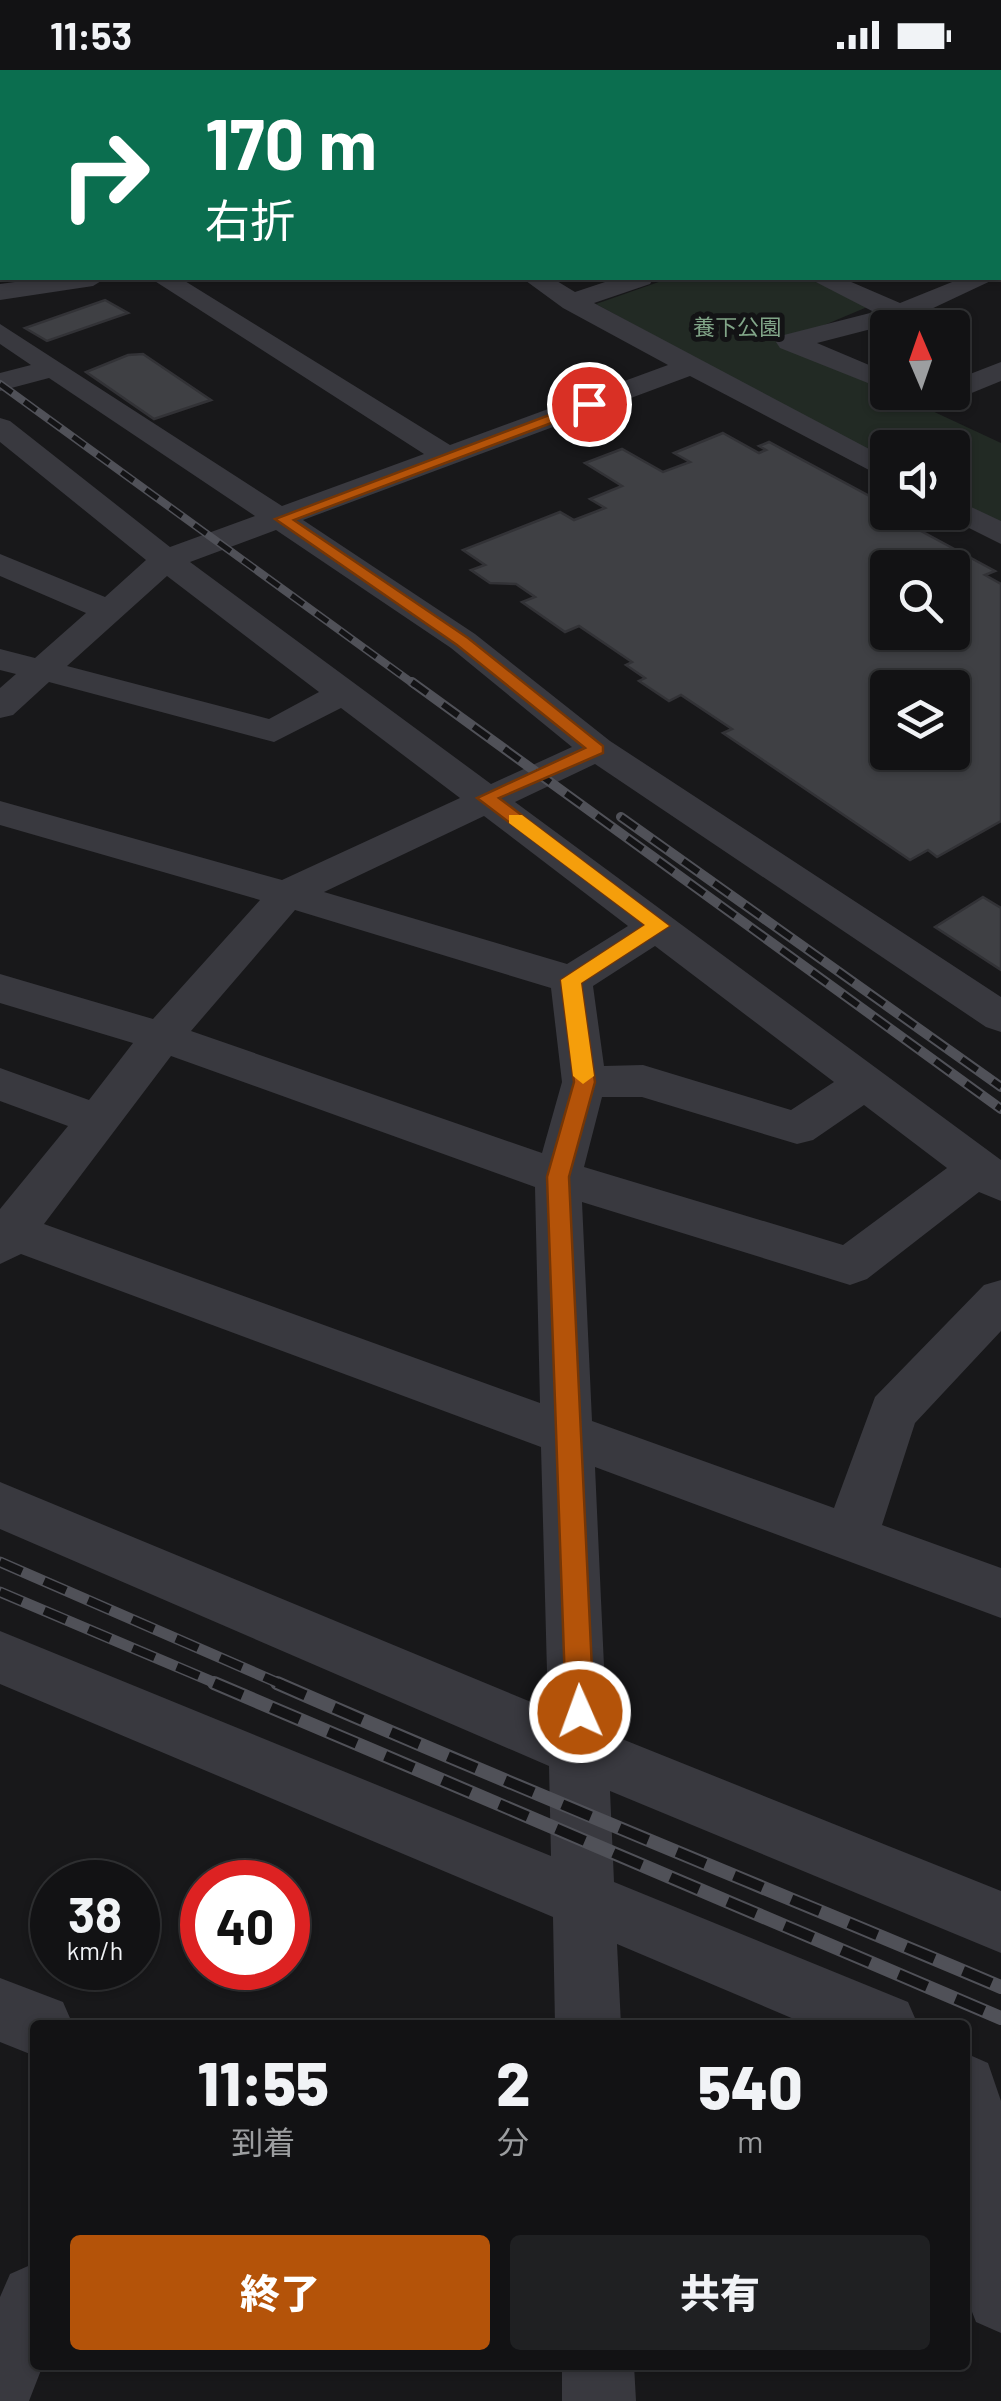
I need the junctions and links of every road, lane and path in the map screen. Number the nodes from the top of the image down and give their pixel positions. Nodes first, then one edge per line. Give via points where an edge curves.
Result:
1 (80, 280) edge
2 (165, 280) edge
3 (539, 280) edge
4 (636, 280) edge
5 (826, 280) edge
6 (979, 280) edge
7 (0, 292) edge
8 (572, 302) junction
9 (893, 310) edge
10 (907, 310) edge
11 (870, 321) edge
12 (0, 332) edge
13 (694, 365) junction
14 (53, 368) junction
15 (1001, 370) edge
16 (870, 375) edge
17 (0, 382) edge
18 (970, 384) edge
19 (6, 437) edge
20 (449, 456) junction
21 (870, 461) edge
22 (970, 517) edge
23 (282, 519) junction
24 (1001, 534) edge
25 (166, 560) junction
26 (0, 564) edge
27 (107, 610) junction
28 (0, 660) edge
29 (40, 670) junction
30 (343, 692) junction
31 (0, 707) edge
32 (597, 749) junction
33 (486, 798) junction
34 (0, 813) edge
35 (288, 894) junction
36 (659, 926) junction
37 (571, 980) junction
38 (0, 988) edge
39 (1001, 1017) edge
40 (162, 1038) junction
41 (584, 1082) junction
42 (866, 1082) junction
43 (0, 1084) edge
44 (97, 1120) junction
45 (990, 1175) edge
46 (558, 1177) junction
47 (4, 1235) edge
48 (1001, 1299) edge
49 (569, 1433) junction
50 (0, 1505) edge
51 (851, 1538) junction
52 (994, 1578) edge
53 (0, 1657) edge
54 (581, 1752) junction
55 (585, 1904) junction
56 (1001, 1922) edge
57 (0, 2010) edge
58 (588, 2020) edge
59 (873, 2020) edge
60 (30, 2021) edge
61 (970, 2060) edge
62 (1001, 2074) edge
63 (970, 2115) edge
64 (1001, 2297) edge
65 (30, 2311) edge
66 (598, 2370) edge
67 (0, 2382) edge
68 (600, 2401) edge

1 - 7 street
2 - 20 street
3 - 8 street
4 - 8 street
5 - 9 street
6 - 10 street
8 - 13 street
11 - 16 street via 790,342
12 - 14 street
13 - 20 street
13 - 21 street
14 - 17 street
14 - 23 street
15 - 18 street
19 - 25 street
20 - 23 street
22 - 24 street
23 - 25 street
23 - 32 street via 462,641
25 - 27 street
25 - 30 street
26 - 27 street
27 - 29 street
28 - 29 street
29 - 30 street via 274,731
29 - 31 street
30 - 33 street
32 - 33 street
32 - 39 street
33 - 35 street
33 - 36 street
34 - 35 street
35 - 37 street
35 - 40 street
36 - 37 street
36 - 42 street
37 - 41 street
38 - 40 street
40 - 44 street
40 - 46 street
41 - 42 street via 643,1081 797,1128
41 - 46 street
42 - 45 street
43 - 44 street
44 - 47 street
45 - 46 street via 850,1266
46 - 49 street
47 - 49 street
48 - 51 street via 892,1412
49 - 51 street
49 - 54 street
50 - 54 street
51 - 52 street
53 - 55 street
54 - 55 street
54 - 56 street
55 - 58 street
55 - 59 street
57 - 60 street
61 - 62 street
63 - 64 street
65 - 67 street
66 - 68 street

